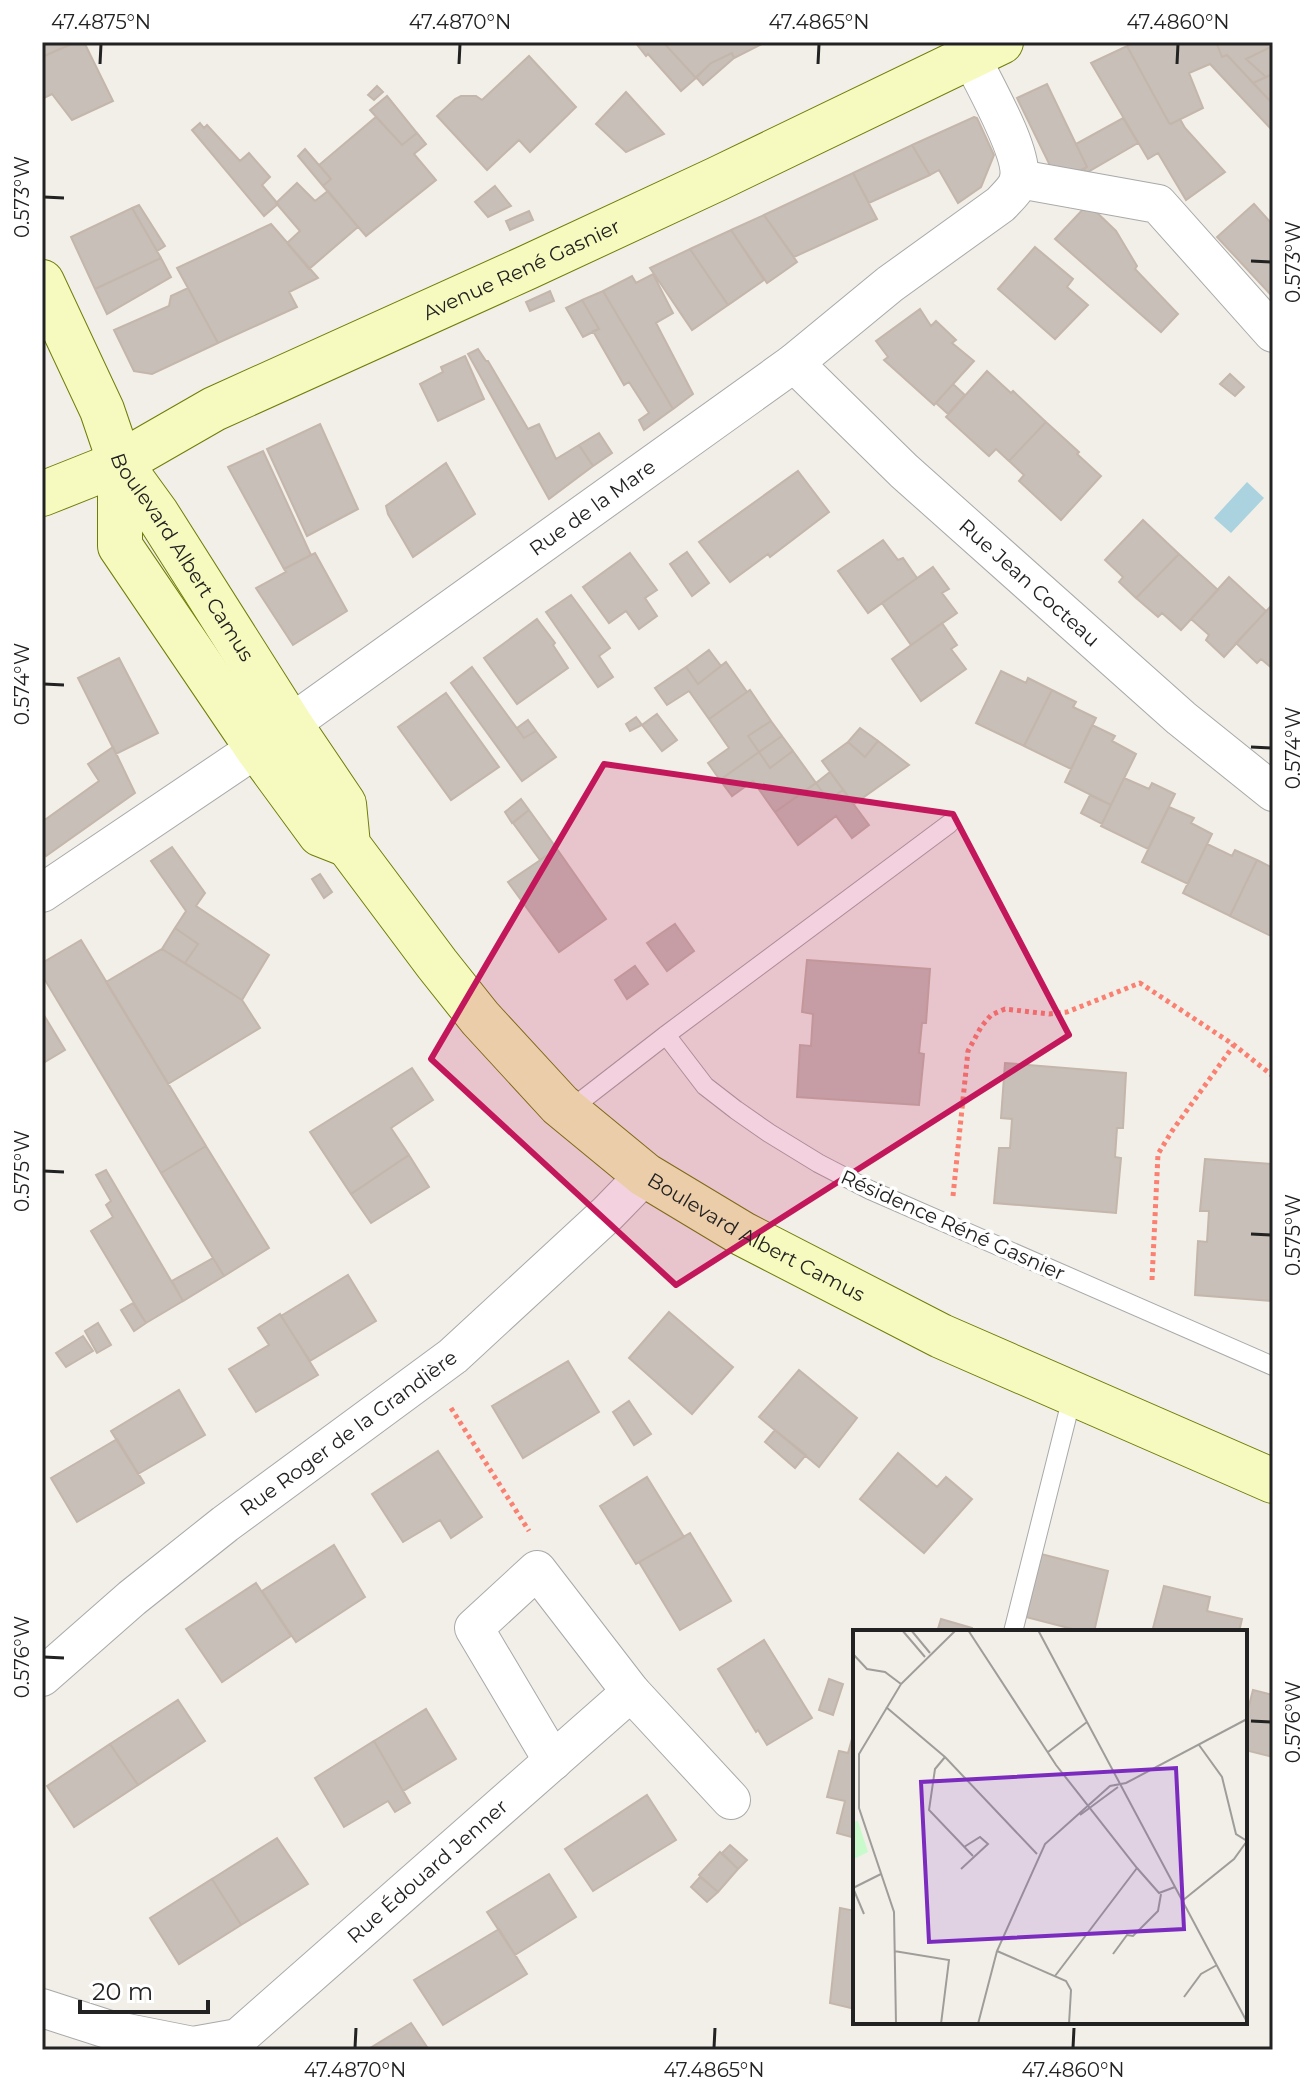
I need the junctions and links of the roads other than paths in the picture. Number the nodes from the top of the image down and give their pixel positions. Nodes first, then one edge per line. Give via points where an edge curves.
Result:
1 (986, 49) edge
2 (1019, 179) junction
3 (42, 282) edge
4 (1273, 333) edge
5 (794, 363) junction
6 (120, 463) junction
7 (42, 494) edge
8 (273, 736) junction
9 (1273, 792) edge
10 (949, 824) dead end
11 (42, 893) edge
12 (666, 1035) junction
13 (568, 1111) junction
14 (645, 1175) junction
15 (1273, 1366) edge
16 (1073, 1393) junction
17 (1273, 1481) edge
18 (1014, 1630) edge
19 (42, 1677) edge
20 (631, 1692) junction
21 (553, 1761) junction
22 (731, 1800) dead end
23 (42, 2008) edge

1 - 2 street
1 - 6 main road, Avenue René Gasnier via 528,267 214,409
2 - 4 street via 1158,204
2 - 5 street, Rue de la Mare via 1001,204 890,284
3 - 6 main road, Boulevard Albert Camus via 102,410
5 - 8 street, Rue de la Mare
5 - 9 street, Rue Jean Cocteau via 904,471 1181,718
6 - 7 main road, Avenue René Gasnier
6 - 8 main road, Boulevard Albert Camus via 120,546
8 - 11 street, Rue de la Mare
8 - 13 main road, Boulevard Albert Camus via 344,804 348,845 480,1018
10 - 12 lane
12 - 13 lane
12 - 15 lane, Résidence Réné Gasnier via 705,1086 818,1163
13 - 14 main road, Boulevard Albert Camus
14 - 16 main road, Boulevard Albert Camus via 743,1234 941,1336
14 - 19 street, Rue Roger de la Grandière via 453,1356 213,1533
16 - 17 main road, Boulevard Albert Camus
16 - 18 lane
20 - 21 street, Rue Édouard Jenner
20 - 21 street via 537,1570 474,1628
20 - 22 street
21 - 23 street, Rue Édouard Jenner via 238,2038 193,2046 107,2029

